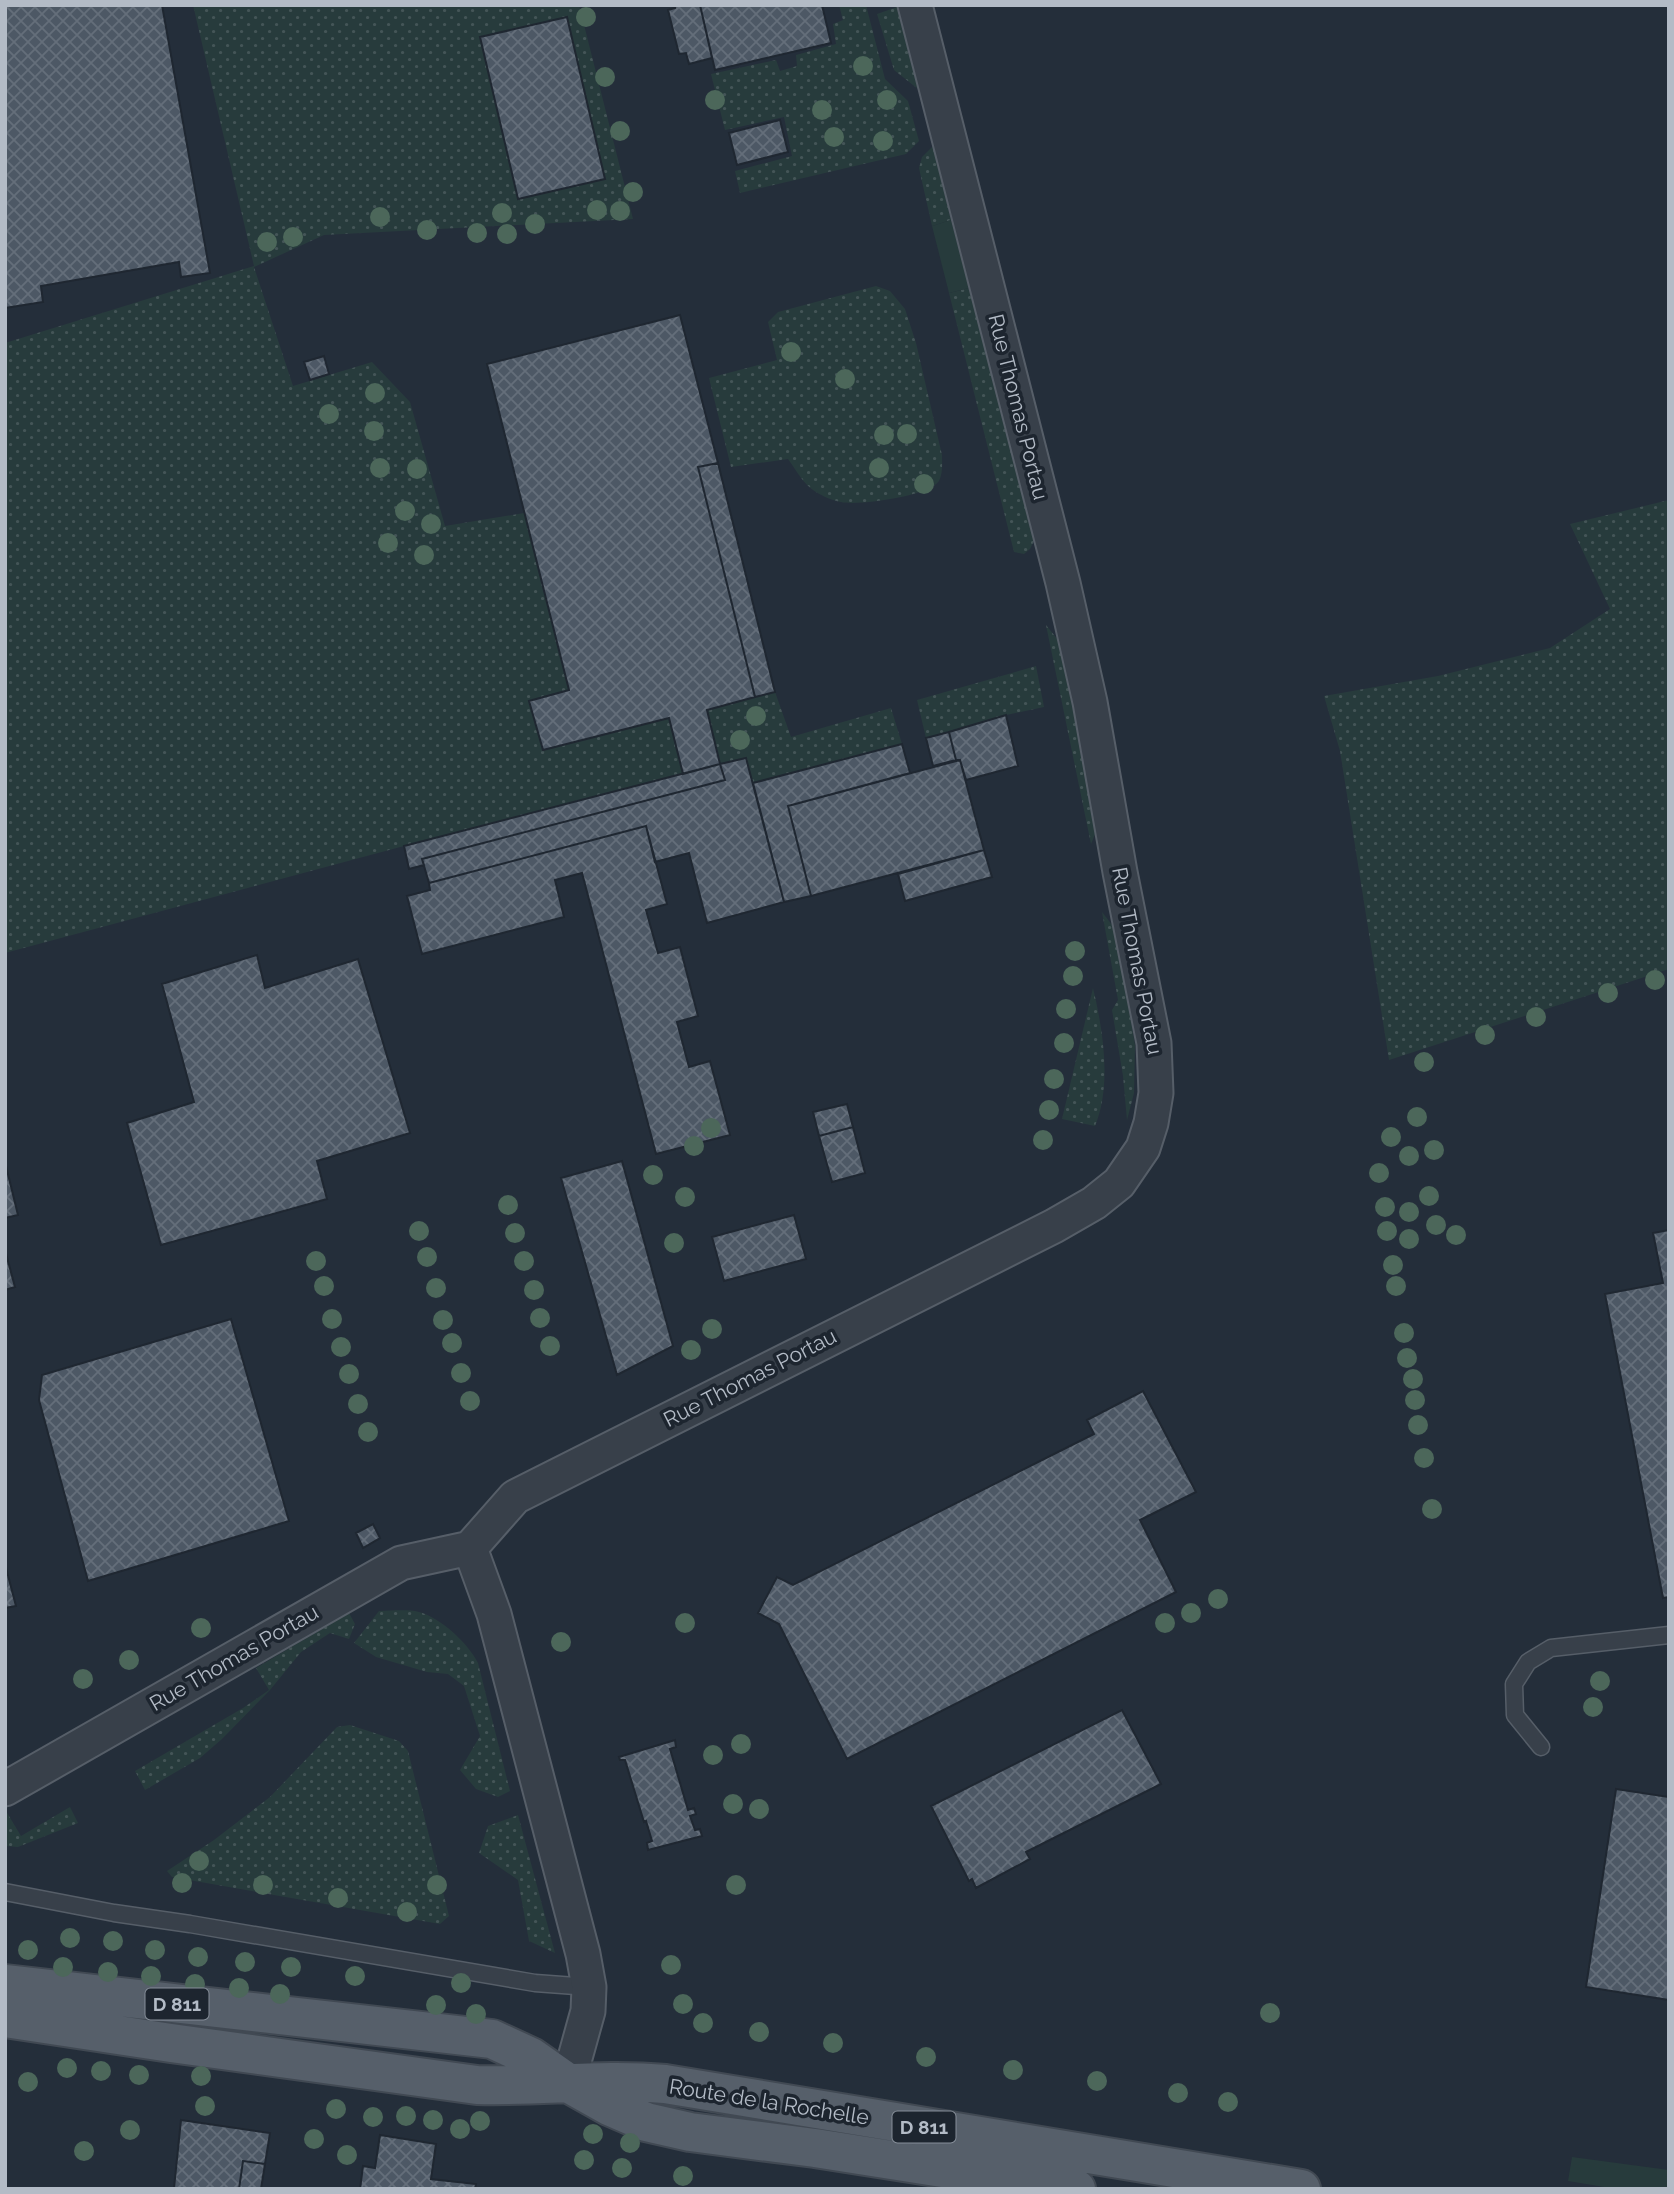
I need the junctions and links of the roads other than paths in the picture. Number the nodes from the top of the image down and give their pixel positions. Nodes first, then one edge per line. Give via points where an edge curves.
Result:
1 (915, 5) edge
2 (471, 1548) junction
3 (1669, 1635) edge
4 (1541, 1747) dead end
5 (5, 1789) edge
6 (5, 1892) edge
7 (5, 1984) edge
8 (589, 1987) junction
9 (5, 2018) edge
10 (568, 2083) junction
11 (1076, 2189) edge
12 (1301, 2189) edge

1 - 2 street, Rue Thomas Portau via 1090,702 1154,1043 1156,1093 1151,1123 1131,1167 1094,1203 515,1497
2 - 5 street, Rue Thomas Portau via 401,1563
2 - 8 street via 494,1614
3 - 4 lane via 1551,1648 1528,1662 1514,1684 1515,1714
6 - 8 lane via 535,1983
7 - 10 main road, Route de la Rochelle / D 811 via 492,2039 531,2057
8 - 10 street via 588,2011
9 - 10 main road, Route de la Rochelle / D 811 via 477,2085
10 - 11 main road, Route de la Rochelle / D 811 via 646,2122 690,2132
10 - 12 main road, Route de la Rochelle / D 811 via 628,2081 714,2091

